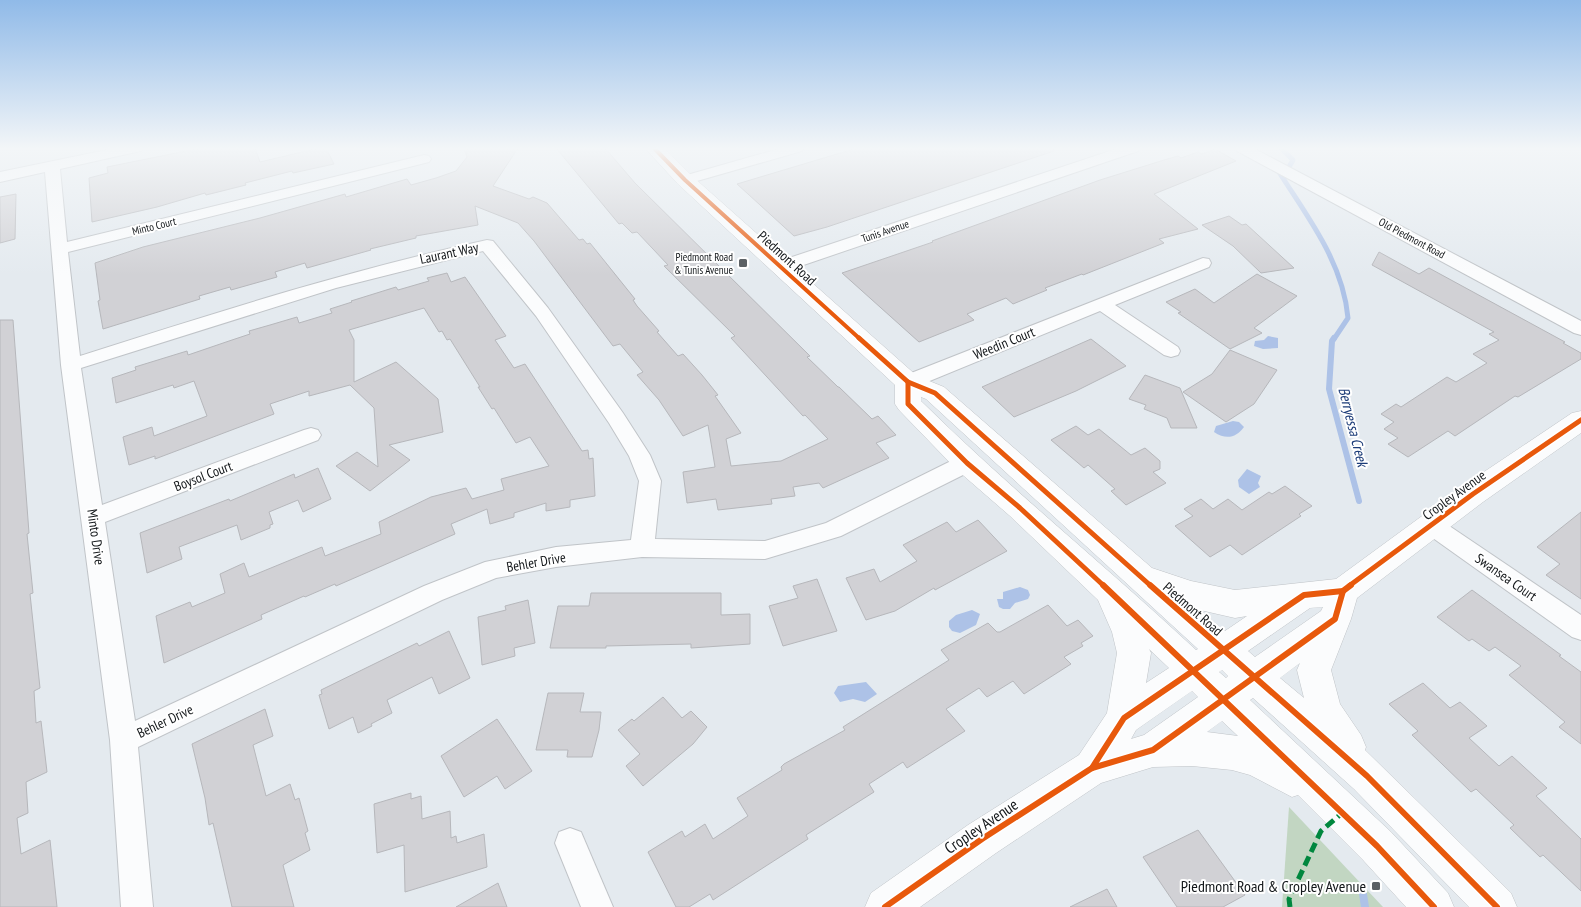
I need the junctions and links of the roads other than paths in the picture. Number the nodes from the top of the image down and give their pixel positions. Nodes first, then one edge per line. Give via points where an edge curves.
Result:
1 (54, 190) edge
2 (297, 190) edge
3 (696, 190) edge
4 (1005, 190) edge
5 (1321, 190) edge
6 (59, 249) junction
7 (1203, 262) dead end
8 (780, 267) junction
9 (1100, 304) junction
10 (1581, 329) edge
11 (1171, 351) dead end
12 (71, 365) junction
13 (908, 382) junction
14 (1581, 420) edge
15 (312, 435) dead end
16 (967, 464) junction
17 (94, 517) junction
18 (1431, 525) junction
19 (642, 548) junction
20 (1121, 581) junction
21 (1304, 595) junction
22 (1339, 605) junction
23 (1581, 628) edge
24 (1223, 650) junction
25 (1194, 670) junction
26 (1253, 677) junction
27 (1223, 699) junction
28 (1124, 718) junction
29 (124, 740) junction
30 (1153, 750) junction
31 (1092, 768) junction
32 (1366, 776) junction
33 (1326, 798) junction
34 (570, 843) dead end
35 (137, 907) edge
36 (597, 907) edge
37 (885, 907) edge
38 (1434, 907) edge
39 (1497, 907) edge

1 - 6 street, Minto Drive
2 - 6 street, Minto Court
3 - 8 main road, Piedmont Road
4 - 8 street, Tunis Avenue
5 - 10 street, Old Piedmont Road
6 - 12 street, Minto Drive
7 - 9 street, Weedin Court
8 - 13 main road, Piedmont Road
9 - 11 street
9 - 13 street, Weedin Court
12 - 17 street, Minto Drive
12 - 19 street, Laurant Way via 346,279 487,244 542,312 639,455 650,481
13 - 16 main road, Piedmont Road via 908,404
13 - 20 main road, Piedmont Road via 935,393
14 - 18 main road, Cropley Avenue
15 - 17 street, Boysol Court
16 - 19 street, Behler Drive via 833,530 765,550
16 - 20 main road, Piedmont Road via 1020,508
17 - 29 street, Minto Drive
18 - 22 main road, Cropley Avenue
18 - 23 street, Swansea Court
19 - 29 street, Behler Drive via 556,557 493,569 433,593
20 - 21 main road via 1163,585 1210,600 1235,604
20 - 24 main road, Piedmont Road
20 - 25 main road, Piedmont Road
20 - 28 main road via 1134,654
21 - 22 main road, Cropley Avenue
21 - 24 main road, Cropley Avenue
22 - 26 main road, Cropley Avenue
22 - 32 main road via 1314,670 1316,683 1324,711
24 - 25 main road, Cropley Avenue
24 - 26 main road, Piedmont Road
25 - 27 main road, Piedmont Road
25 - 28 main road, Cropley Avenue
26 - 27 main road, Cropley Avenue
26 - 32 main road, Piedmont Road
27 - 30 main road, Cropley Avenue
27 - 33 main road, Piedmont Road
28 - 31 main road, Cropley Avenue
29 - 35 street, Minto Drive
30 - 31 main road, Cropley Avenue
30 - 33 main road via 1197,748 1241,755 1258,760
31 - 37 main road, Cropley Avenue
32 - 39 main road, Piedmont Road
33 - 38 main road, Piedmont Road
34 - 36 street

